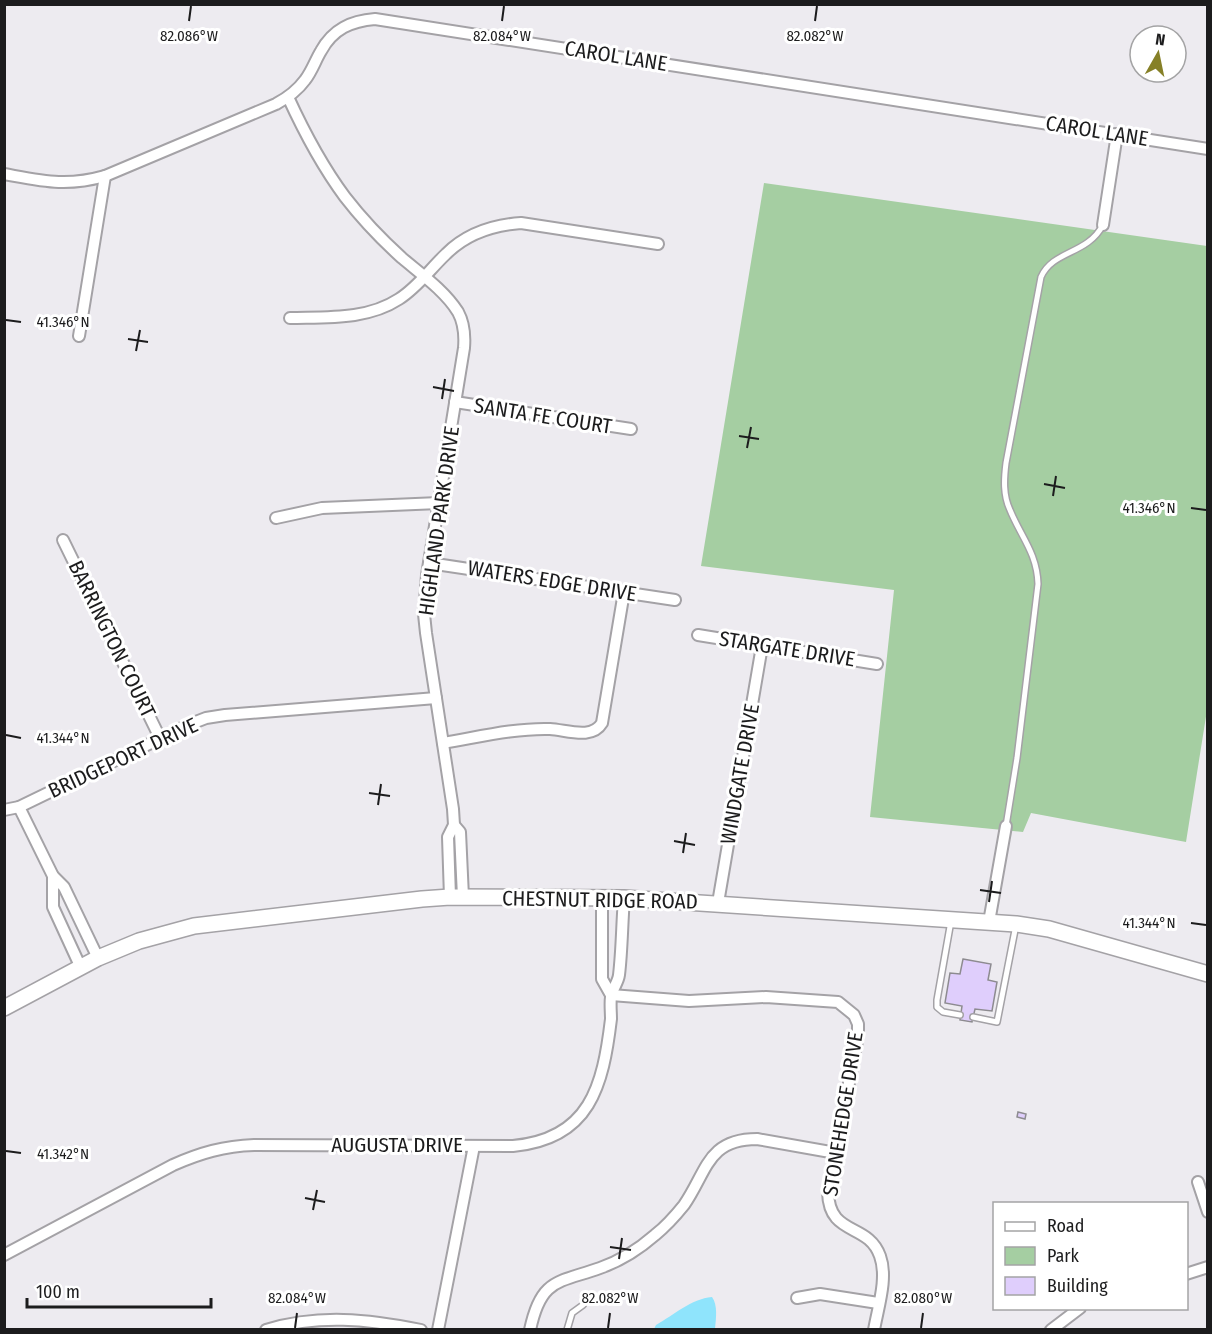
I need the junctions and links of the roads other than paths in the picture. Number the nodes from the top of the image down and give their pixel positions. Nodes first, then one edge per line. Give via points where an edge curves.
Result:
1 (288, 97) junction
2 (1117, 134) junction
3 (1208, 149) edge
4 (4, 174) edge
5 (105, 176) junction
6 (1102, 225) joint
7 (658, 244) dead end
8 (425, 278) junction
9 (291, 318) dead end
10 (79, 336) dead end
11 (455, 402) junction
12 (631, 429) dead end
13 (439, 503) junction
14 (276, 518) dead end
15 (63, 540) dead end
16 (429, 563) junction
17 (624, 592) junction
18 (675, 600) dead end
19 (698, 635) dead end
20 (762, 646) junction
21 (877, 664) dead end
22 (436, 698) junction
23 (160, 738) junction
24 (443, 743) junction
25 (19, 807) junction
26 (4, 810) edge
27 (1006, 826) joint
28 (53, 876) junction
29 (456, 897) junction
30 (602, 898) junction
31 (624, 898) junction
32 (718, 903) junction
33 (951, 920) junction
34 (989, 922) junction
35 (1016, 924) junction
36 (98, 958) junction
37 (81, 968) junction
38 (1208, 974) edge
39 (611, 994) junction
40 (4, 1008) edge
41 (960, 1015) dead end
42 (973, 1017) dead end
43 (474, 1146) junction
44 (836, 1153) junction
45 (1198, 1182) dead end
46 (1208, 1212) edge
47 (4, 1255) edge
48 (1208, 1267) edge
49 (1188, 1273) edge
50 (797, 1298) dead end
51 (878, 1304) junction
52 (583, 1305) dead end
53 (1077, 1310) edge
54 (266, 1329) edge
55 (421, 1329) edge
56 (438, 1329) edge
57 (530, 1329) edge
58 (567, 1329) edge
59 (874, 1329) edge
60 (1051, 1329) edge

1 - 2 street, CAROL LANE via 304,81 327,40 338,30 351,22 375,19
1 - 5 street, CAROL LANE
1 - 8 street, HIGHLAND PARK DRIVE via 324,167 346,197 370,226
2 - 3 street, CAROL LANE
2 - 6 street
4 - 5 street, CAROL LANE via 58,183
5 - 10 street
6 - 27 lane via 1089,243 1057,259 1041,277 1006,463 1005,494 1034,558 1038,584
7 - 8 street via 521,223 504,224 458,243
8 - 9 street via 398,300 370,312
8 - 11 street, HIGHLAND PARK DRIVE via 451,302 463,324 464,348
11 - 12 street, SANTA FE COURT
11 - 13 street, HIGHLAND PARK DRIVE
13 - 14 street via 322,508
13 - 16 street, HIGHLAND PARK DRIVE
15 - 23 street, BARRINGTON COURT
16 - 17 street, WATERS EDGE DRIVE
16 - 22 street, HIGHLAND PARK DRIVE via 424,614
17 - 18 street, WATERS EDGE DRIVE
17 - 24 street via 603,723 598,730 519,729
19 - 20 street, STARGATE DRIVE
20 - 21 street, STARGATE DRIVE
20 - 32 street, WINDGATE DRIVE
22 - 23 street, BRIDGEPORT DRIVE via 225,715
22 - 24 street, HIGHLAND PARK DRIVE
23 - 25 street, BRIDGEPORT DRIVE
24 - 29 street, HIGHLAND PARK DRIVE via 454,825 460,832
25 - 26 street, BRIDGEPORT DRIVE
25 - 28 street
27 - 34 street
28 - 36 street via 64,887
28 - 37 street via 53,907
29 - 30 street, CHESTNUT RIDGE ROAD
29 - 36 street, CHESTNUT RIDGE ROAD via 194,926 139,941
30 - 31 street, CHESTNUT RIDGE ROAD
30 - 39 street via 602,979
31 - 32 street, CHESTNUT RIDGE ROAD
31 - 39 street, AUGUSTA DRIVE via 619,978
32 - 33 street, CHESTNUT RIDGE ROAD
33 - 34 street, CHESTNUT RIDGE ROAD
33 - 41 lane via 937,1000 943,1012
34 - 35 street, CHESTNUT RIDGE ROAD
35 - 38 street, CHESTNUT RIDGE ROAD via 1049,929
35 - 42 lane via 998,1022
36 - 37 street, CHESTNUT RIDGE ROAD
37 - 40 street, CHESTNUT RIDGE ROAD
39 - 43 street, AUGUSTA DRIVE via 602,1072 582,1114 559,1134 544,1140 513,1146
39 - 44 street, STONEHEDGE DRIVE via 689,1001 785,997 838,1002 847,1007 858,1024 858,1036
43 - 47 street, AUGUSTA DRIVE via 254,1145 210,1150 173,1165
43 - 56 street
44 - 51 street, STONEHEDGE DRIVE via 828,1204 839,1221 871,1240 876,1248 883,1268
44 - 57 street via 757,1138 731,1142 718,1149 684,1204 656,1235 616,1262 557,1281 539,1302
45 - 46 street
48 - 49 street
50 - 51 street via 820,1294
51 - 59 street, STONEHEDGE DRIVE
52 - 58 lane via 572,1313
53 - 60 street
54 - 55 street via 300,1321 344,1318

